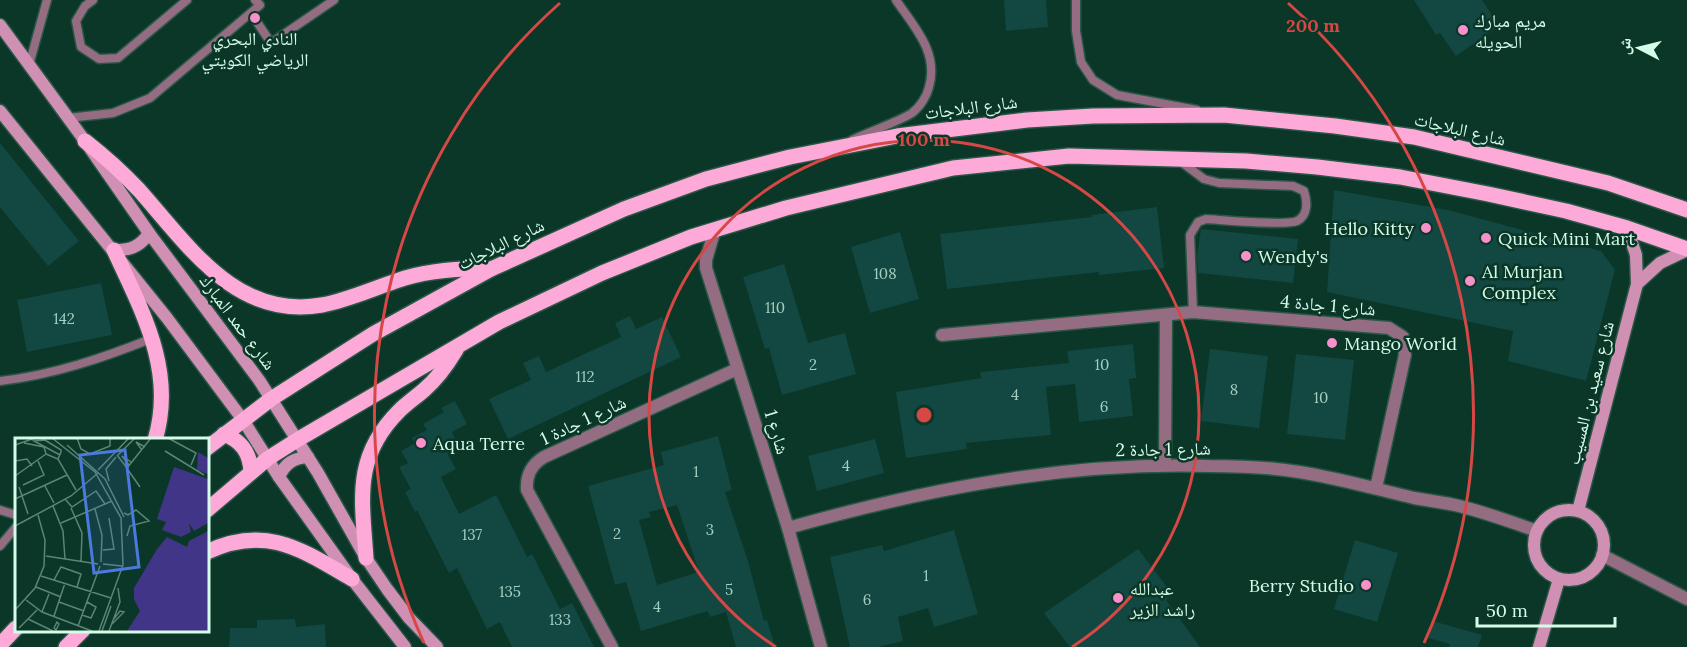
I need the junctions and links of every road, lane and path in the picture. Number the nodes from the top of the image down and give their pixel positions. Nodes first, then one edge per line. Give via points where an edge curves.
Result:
1 (47, 0) edge
2 (93, 0) edge
3 (187, 0) edge
4 (255, 0) edge
5 (334, 0) edge
6 (896, 0) edge
7 (1076, 0) edge
8 (251, 13) junction
9 (0, 25) edge
10 (29, 65) junction
11 (0, 111) edge
12 (1224, 115) junction
13 (68, 118) junction
14 (85, 141) junction
15 (832, 149) junction
16 (1177, 159) junction
17 (1687, 210) edge
18 (1627, 228) junction
19 (715, 229) junction
20 (149, 232) junction
21 (114, 250) junction
22 (1687, 250) edge
23 (491, 269) junction
24 (1637, 284) junction
25 (1192, 312) junction
26 (1166, 315) junction
27 (942, 335) dead end
28 (153, 338) junction
29 (457, 348) junction
30 (737, 369) junction
31 (0, 381) edge
32 (272, 399) junction
33 (243, 420) junction
34 (224, 434) junction
35 (155, 438) edge
36 (297, 440) junction
37 (208, 447) edge
38 (308, 457) junction
39 (267, 459) junction
40 (1165, 465) junction
41 (251, 472) junction
42 (279, 477) junction
43 (1376, 488) junction
44 (208, 509) edge
45 (0, 510) edge
46 (1578, 511) junction
47 (15, 515) edge
48 (15, 528) edge
49 (788, 528) junction
50 (1537, 531) junction
51 (0, 546) edge
52 (208, 552) edge
53 (1602, 555) junction
54 (366, 558) junction
55 (351, 579) junction
56 (1559, 579) junction
57 (1687, 599) edge
58 (15, 629) edge
59 (81, 632) edge
60 (0, 645) edge
61 (66, 647) edge
62 (405, 647) edge
63 (437, 647) edge
64 (612, 647) edge
65 (821, 647) edge
66 (1539, 647) edge

1 - 10 lane
2 - 3 lane via 76,21 81,47 99,59 118,58
4 - 8 lane via 260,5
5 - 8 lane via 271,43
6 - 15 lane via 927,46 933,62 927,96 912,113
7 - 12 lane via 1081,62 1093,80 1117,95
8 - 13 lane via 150,98 113,113
9 - 10 street, شارع حمد المبارك
10 - 13 street, شارع حمد المبارك
11 - 21 street
12 - 15 main road, شارع البلاجات via 1027,120 943,129
12 - 17 main road, شارع البلاجات via 1414,137 1608,183
13 - 14 street, شارع حمد المبارك
14 - 20 street, شارع حمد المبارك
14 - 23 main road via 121,172 218,277 259,299 290,306 321,305 420,274
15 - 23 main road, شارع البلاجات via 748,167 665,193
16 - 18 main road via 1246,161 1400,177 1500,196
16 - 19 main road via 1069,156 952,168
16 - 25 lane via 1204,179 1293,186 1304,191 1308,201 1298,220 1197,222 1190,235
18 - 22 main road
18 - 24 street, شارع سعيد بن المسيب via 1636,255
19 - 29 main road via 602,273 500,322
19 - 30 street, شارع 1 via 706,268
20 - 21 street via 138,246
20 - 32 street, شارع حمد المبارك
21 - 28 main road
21 - 33 street
22 - 24 street via 1660,263
23 - 32 main road, شارع البلاجات via 373,334
24 - 46 street, شارع سعيد بن المسيب
25 - 26 street, شارع 1 جادة 4
25 - 43 street, شارع 1 جادة 4 via 1389,328 1403,336 1405,355
26 - 27 street, شارع 1 جادة 4
26 - 40 street
28 - 31 lane via 65,369
28 - 35 main road via 162,374
29 - 36 main road
29 - 54 main road via 435,379 389,422 372,451 361,498
30 - 49 street, شارع 1
30 - 64 street, شارع 1 جادة 1 via 544,457 528,474 527,490
32 - 33 main road, شارع البلاجات
32 - 36 street, شارع حمد المبارك
33 - 34 main road, شارع البلاجات
33 - 39 street
34 - 37 main road, شارع البلاجات
34 - 41 main road via 239,442 249,455
36 - 38 street, شارع حمد المبارك
36 - 39 main road
38 - 42 street via 287,464
38 - 54 street, شارع حمد المبارك
39 - 41 main road
39 - 42 street
40 - 43 street, شارع 1 جادة 2 via 1299,472
40 - 49 street, شارع 1 جادة 2 via 1088,468 937,490
41 - 44 main road
42 - 55 street
43 - 50 street, شارع 1 جادة 2 via 1451,504
45 - 47 lane
46 - 50 street via 1559,511 1542,522
46 - 53 street via 1599,528
48 - 51 lane
49 - 65 street, شارع 1
50 - 56 street via 1537,560
52 - 55 main road via 241,541 277,542 304,551
53 - 56 street via 1585,576
53 - 57 street
54 - 63 street, شارع حمد المبارك via 392,597
55 - 62 street
56 - 66 street
58 - 60 main road
59 - 61 main road

